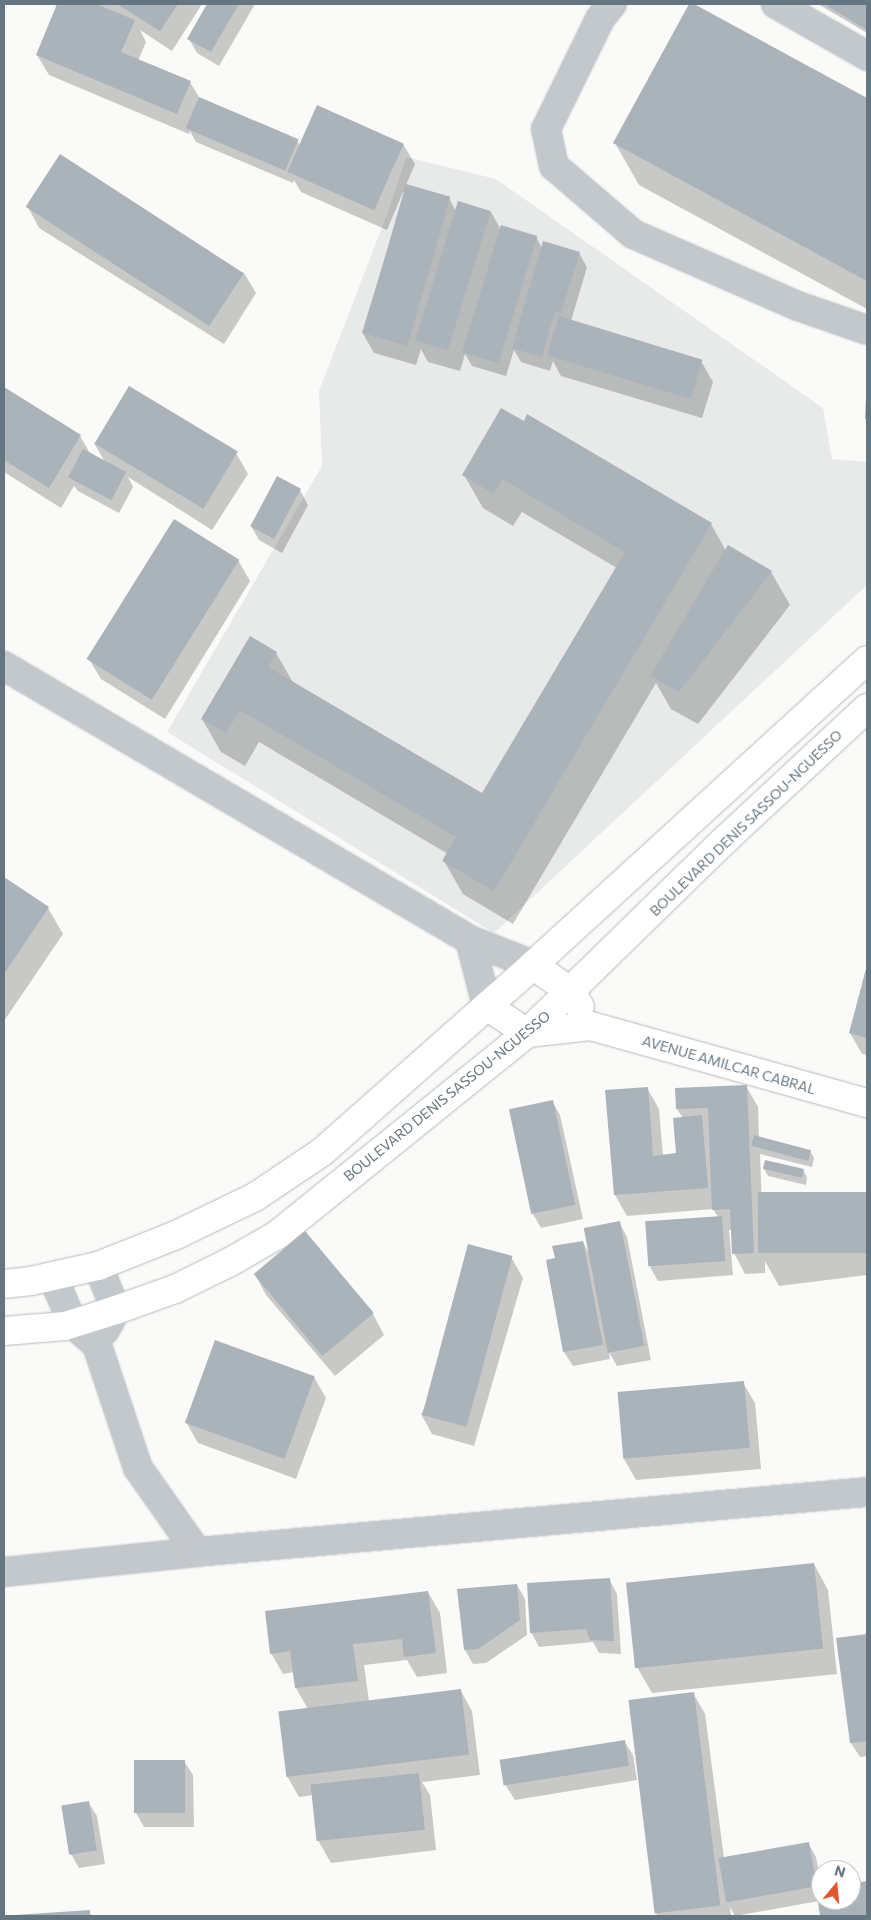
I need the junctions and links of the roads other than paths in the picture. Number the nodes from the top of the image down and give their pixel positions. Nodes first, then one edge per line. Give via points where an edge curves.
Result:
1 (612, 4) edge
2 (776, 4) edge
3 (867, 56) edge
4 (867, 330) edge
5 (867, 660) edge
6 (4, 666) edge
7 (867, 708) edge
8 (470, 940) junction
9 (533, 965) junction
10 (571, 992) junction
11 (487, 1006) junction
12 (591, 1026) junction
13 (528, 1034) junction
14 (867, 1103) edge
15 (98, 1266) junction
16 (53, 1277) junction
17 (4, 1284) edge
18 (116, 1310) junction
19 (73, 1324) junction
20 (4, 1331) edge
21 (97, 1345) junction
22 (867, 1492) edge
23 (197, 1552) junction
24 (4, 1572) edge

1 - 4 street via 600,19 546,129 554,166 633,234 798,306
2 - 3 street
5 - 9 main road
6 - 8 street
7 - 10 main road, BOULEVARD DENIS SASSOU-NGUESSO via 727,838
8 - 9 street
8 - 11 street
9 - 10 main road
9 - 11 main road
10 - 12 main road
10 - 13 main road, BOULEVARD DENIS SASSOU-NGUESSO
11 - 13 main road
11 - 15 main road via 322,1152 255,1197 176,1235
12 - 13 main road, AVENUE AMILCAR CABRAL
12 - 14 main road, AVENUE AMILCAR CABRAL
13 - 18 main road, BOULEVARD DENIS SASSOU-NGUESSO via 277,1235 175,1289
15 - 16 main road
15 - 18 street
16 - 17 main road
16 - 19 street
18 - 19 main road, BOULEVARD DENIS SASSOU-NGUESSO
18 - 21 street
19 - 20 main road, BOULEVARD DENIS SASSOU-NGUESSO
19 - 21 street
21 - 23 street via 138,1468
22 - 23 street
23 - 24 street

